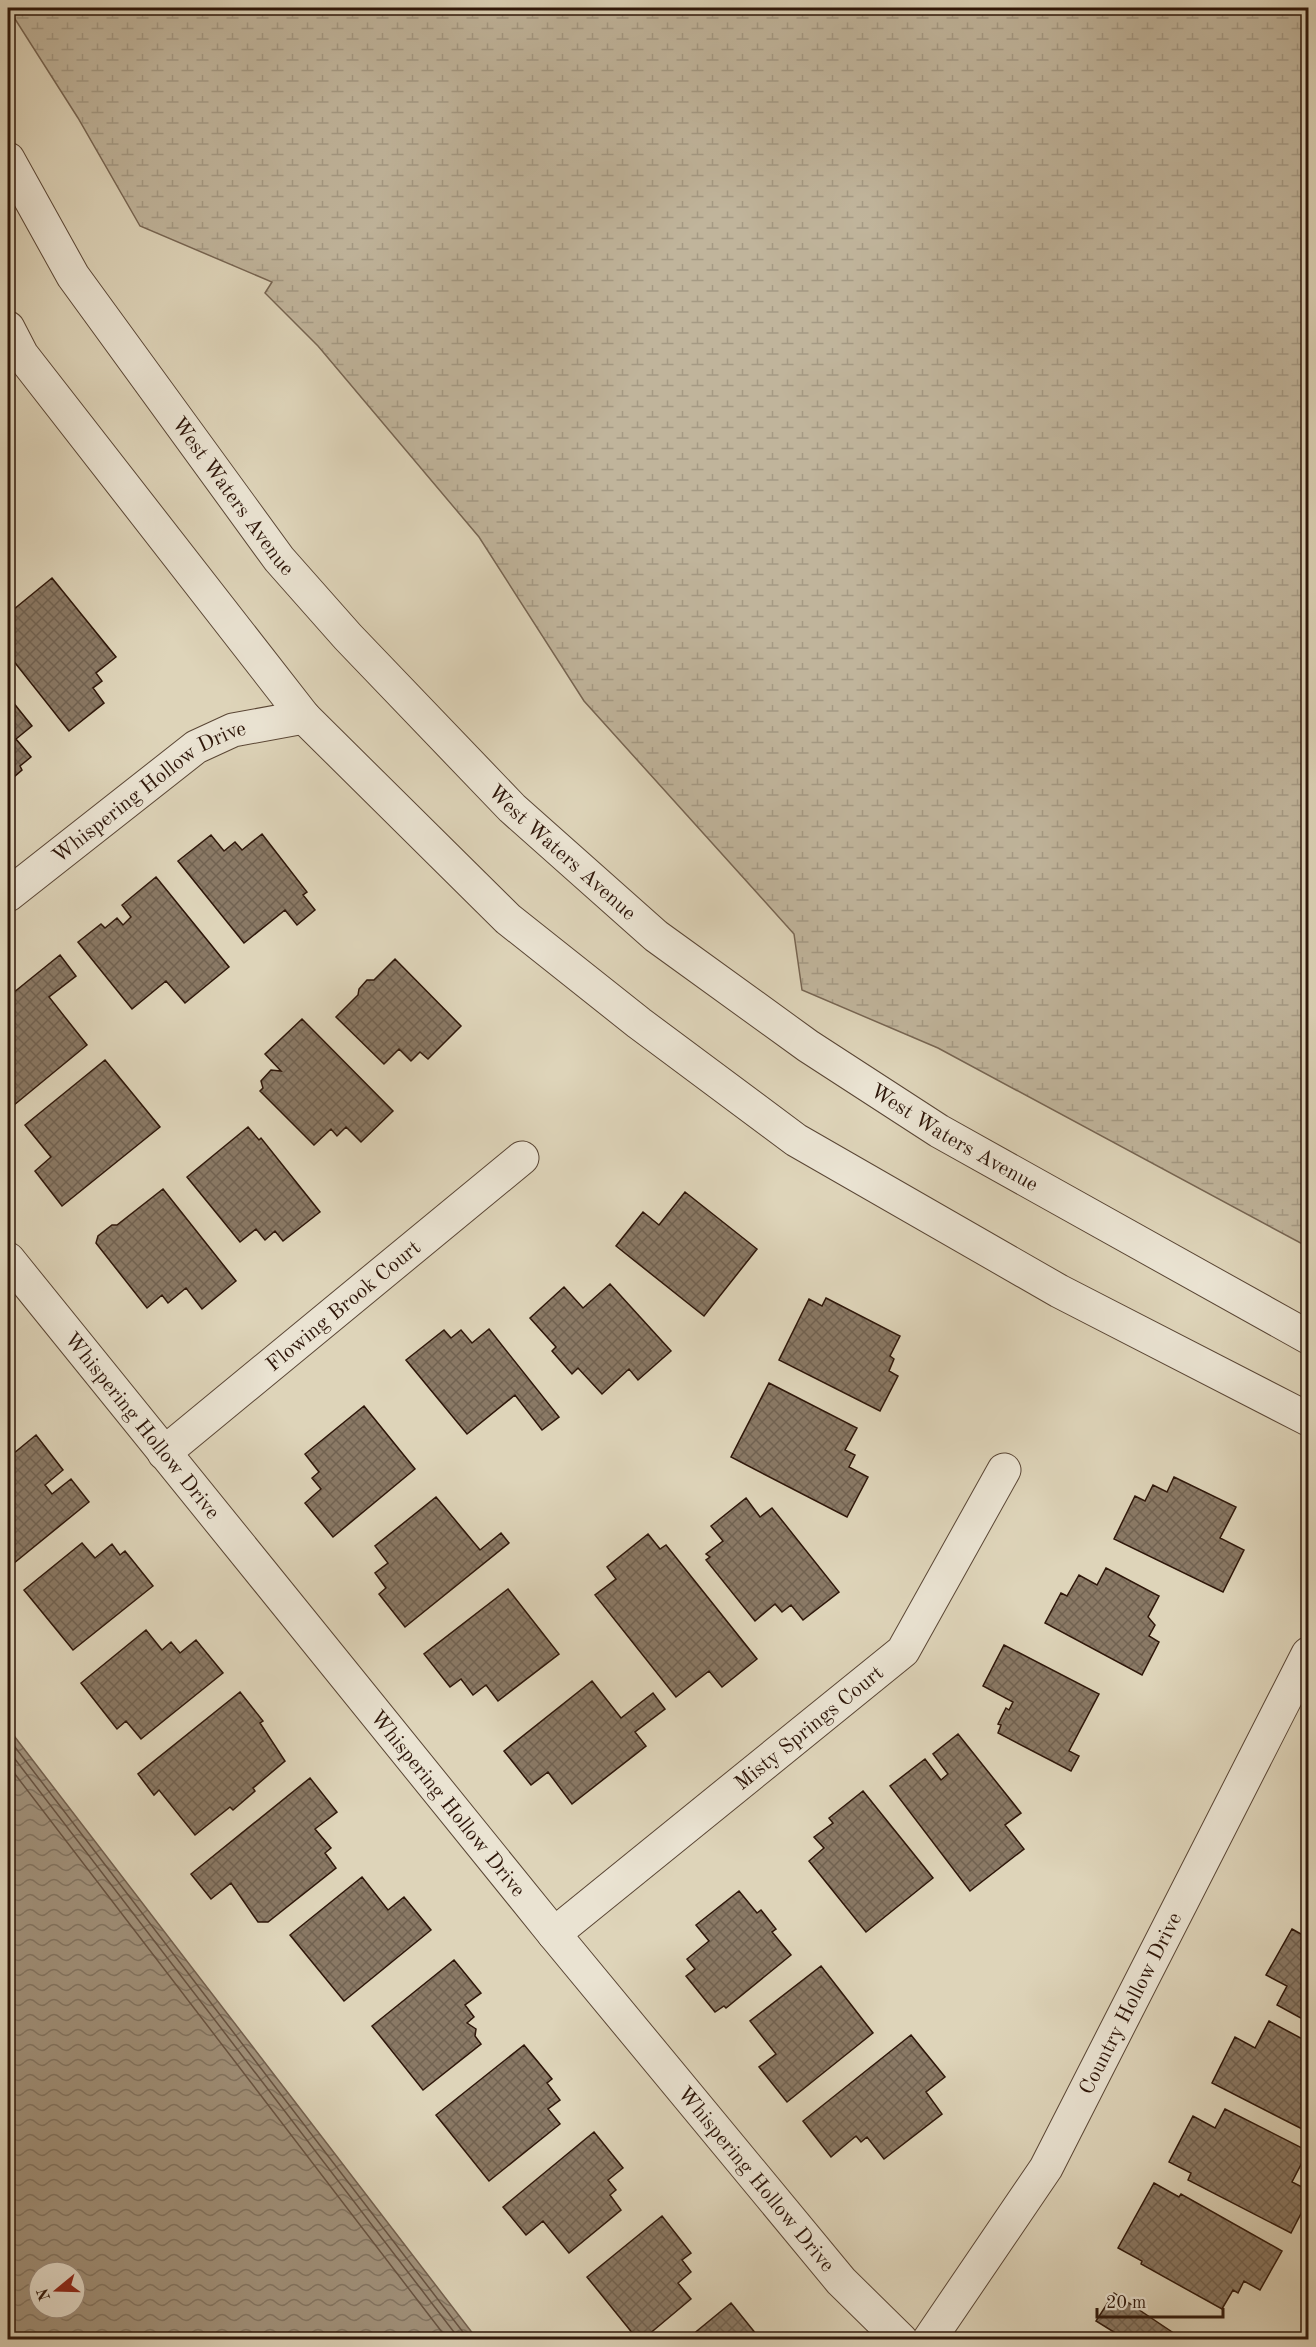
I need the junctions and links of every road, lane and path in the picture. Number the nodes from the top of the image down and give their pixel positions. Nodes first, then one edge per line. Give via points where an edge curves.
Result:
1 (8, 159) edge
2 (8, 328) edge
3 (303, 717) junction
4 (8, 895) edge
5 (522, 1158) dead end
6 (8, 1259) edge
7 (1308, 1337) edge
8 (1308, 1419) edge
9 (164, 1452) junction
10 (1004, 1470) dead end
11 (1308, 1654) edge
12 (554, 1934) junction
13 (901, 2340) edge
14 (929, 2340) edge

1 - 7 street, West Waters Avenue via 73,276 279,559 512,808 656,936 808,1046 939,1131
2 - 3 street via 22,355
3 - 4 street, Whispering Hollow Drive via 233,730 196,747
3 - 8 street via 508,919 796,1140 1059,1291
5 - 9 street, Flowing Brook Court
6 - 9 street, Whispering Hollow Drive
9 - 12 street, Whispering Hollow Drive
10 - 12 street, Misty Springs Court via 903,1651
11 - 14 street, Country Hollow Drive via 1046,2168
12 - 13 street, Whispering Hollow Drive via 840,2281

